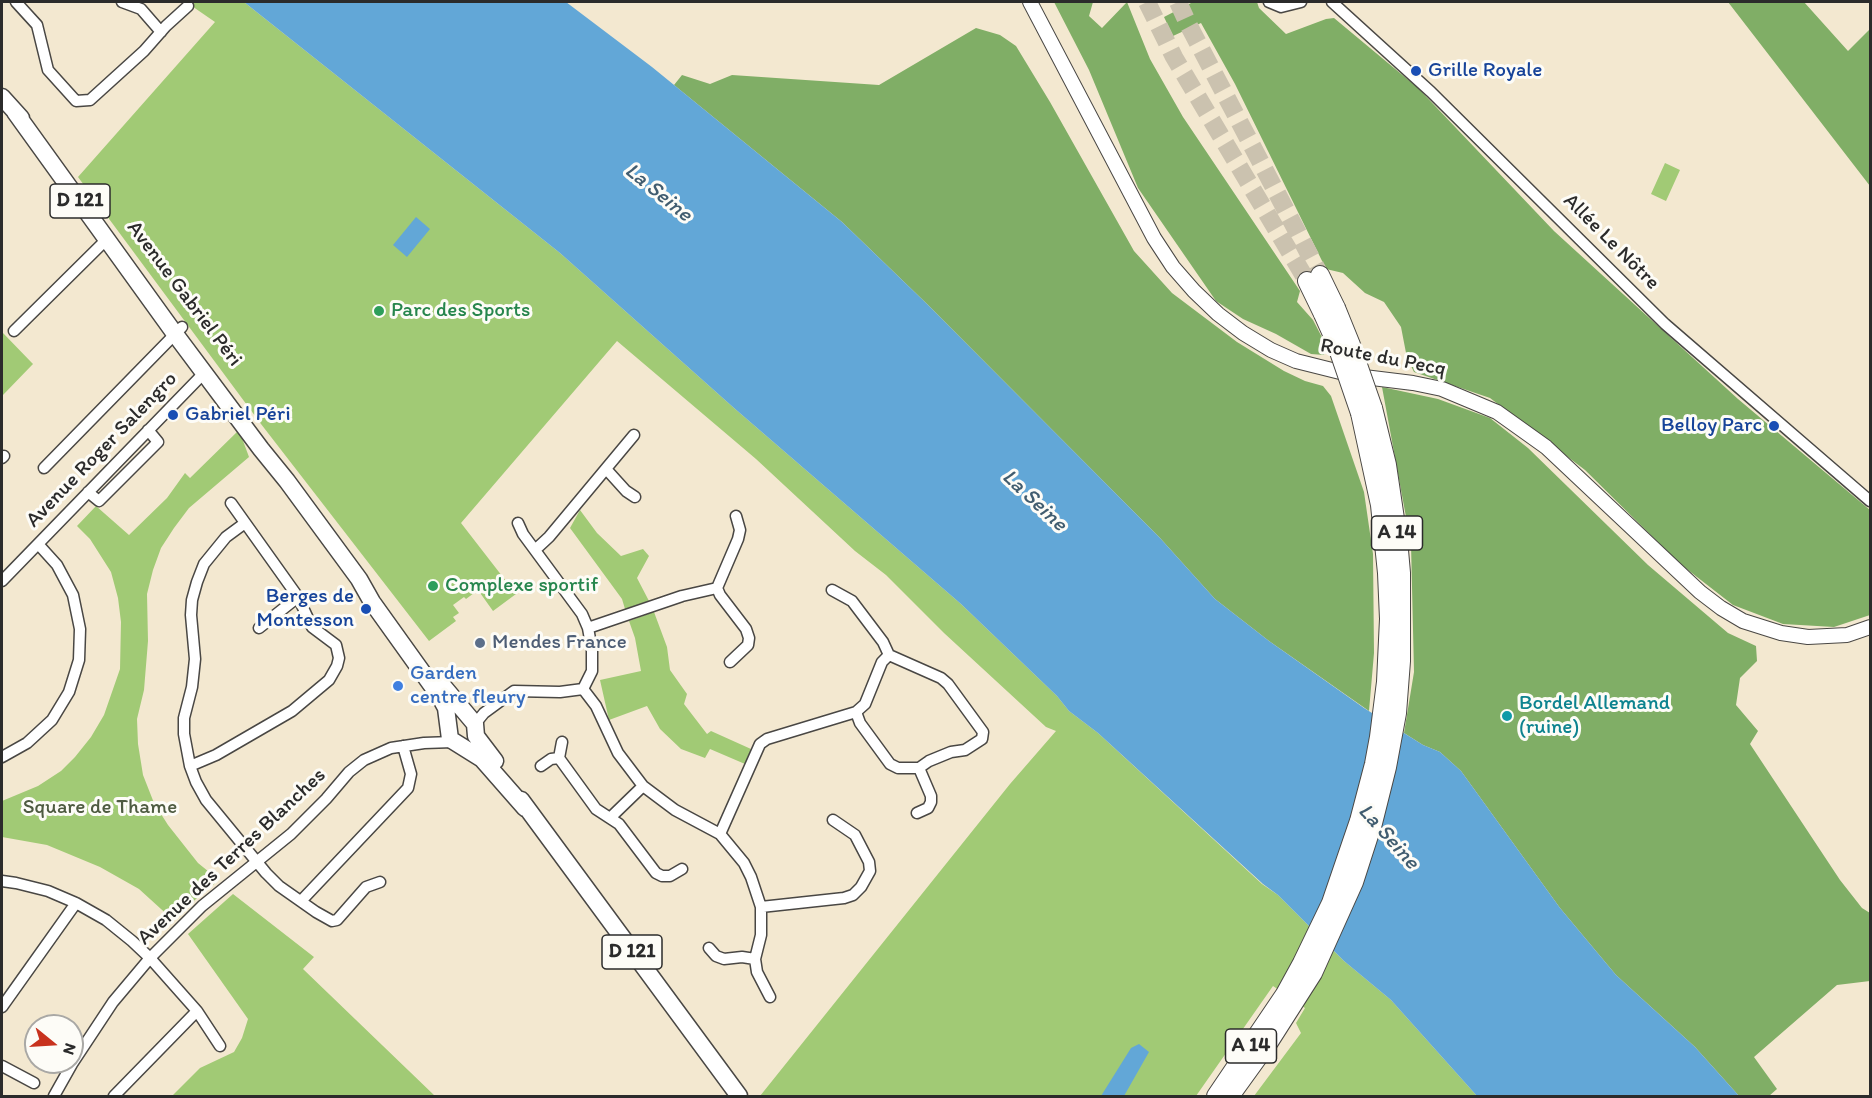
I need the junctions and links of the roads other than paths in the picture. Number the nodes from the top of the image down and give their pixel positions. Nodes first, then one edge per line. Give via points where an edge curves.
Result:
1 (16, 2) edge
2 (122, 2) edge
3 (1030, 2) edge
4 (1269, 2) edge
5 (1301, 2) edge
6 (1332, 2) edge
7 (188, 6) dead end
8 (161, 33) junction
9 (2, 97) edge
10 (15, 112) junction
11 (107, 239) junction
12 (1314, 278) tunnel mouth
13 (14, 331) dead end
14 (178, 332) junction
15 (208, 370) junction
16 (148, 430) junction
17 (634, 435) dead end
18 (44, 468) dead end
19 (607, 470) junction
20 (287, 480) junction
21 (88, 492) junction
22 (635, 497) dead end
23 (1870, 501) edge
24 (231, 503) dead end
25 (736, 516) dead end
26 (245, 523) junction
27 (519, 523) dead end
28 (38, 544) junction
29 (535, 550) junction
30 (2, 581) edge
31 (717, 588) junction
32 (832, 590) dead end
33 (298, 597) junction
34 (1870, 627) edge
35 (259, 628) dead end
36 (588, 628) junction
37 (889, 655) junction
38 (730, 662) dead end
39 (583, 689) junction
40 (856, 712) junction
41 (462, 731) junction
42 (562, 742) dead end
43 (403, 749) junction
44 (2, 757) edge
45 (559, 758) junction
46 (190, 766) junction
47 (541, 766) dead end
48 (918, 768) junction
49 (643, 786) junction
50 (917, 813) dead end
51 (610, 818) junction
52 (833, 820) dead end
53 (720, 834) junction
54 (258, 861) junction
55 (682, 869) dead end
56 (2, 881) edge
57 (380, 882) dead end
58 (301, 901) junction
59 (76, 903) junction
60 (761, 907) junction
61 (709, 948) dead end
62 (150, 958) junction
63 (755, 959) junction
64 (770, 997) dead end
65 (1291, 998) junction
66 (3, 1002) edge
67 (196, 1011) junction
68 (220, 1046) dead end
69 (2, 1066) edge
70 (34, 1083) dead end
71 (54, 1096) edge
72 (114, 1096) edge
73 (739, 1096) edge
74 (1216, 1096) edge
75 (1230, 1096) edge

1 - 8 street via 37,25 48,70 76,101 90,100
2 - 8 street via 141,9
3 - 34 main road, Route du Pecq via 1154,238 1194,291 1243,333 1296,361 1356,376 1442,389 1497,412 1546,447 1700,592 1743,621 1781,633 1821,638
4 - 5 street via 1281,7
6 - 23 street, Allée Le Nôtre via 1431,92 1665,324
7 - 8 street
9 - 10 main road, Avenue Gabriel Péri / D 121
10 - 11 main road, Avenue Gabriel Péri / D 121
10 - 14 main road, Avenue Gabriel Péri / D 121 via 62,166
11 - 13 street
11 - 14 main road, Avenue Gabriel Péri / D 121
12 - 65 highway, A 14, bridge via 1363,376 1387,465 1400,561 1401,661 1397,713 1373,823 1342,912 1313,973
14 - 15 main road, Avenue Gabriel Péri / D 121
14 - 18 street
15 - 16 street, Avenue Roger Salengro
15 - 20 main road, Avenue Gabriel Péri / D 121 via 261,449
15 - 20 main road, Avenue Gabriel Péri / D 121 via 267,444
16 - 21 street, Avenue Roger Salengro
16 - 21 street via 158,442 99,501
17 - 19 street
19 - 22 street
19 - 29 street
20 - 41 main road, Avenue Gabriel Péri / D 121
21 - 28 street, Avenue Roger Salengro
24 - 26 street
25 - 31 street via 738,539
26 - 33 street
26 - 46 street via 226,537 204,564 192,600 195,659 184,718
27 - 29 street
28 - 30 street, Avenue Roger Salengro
28 - 44 street via 57,566 73,596 80,629 79,660 69,692 51,720 32,739
29 - 36 street
31 - 36 street
31 - 38 street via 749,638 748,645
32 - 37 street via 852,601
33 - 35 street
33 - 46 street via 312,627 336,645 339,658 334,674 270,726
36 - 39 street via 592,671
37 - 40 street via 882,662 865,704
37 - 48 street via 941,678 983,732 976,744
39 - 41 street, Avenue des Terres Blanches via 514,691
39 - 49 street via 596,706 618,753
40 - 48 street via 890,764
40 - 53 street via 760,744
41 - 43 street, Avenue des Terres Blanches
41 - 73 main road, D 121 via 525,808
42 - 45 street
43 - 54 street, Avenue des Terres Blanches via 364,760 291,834
43 - 58 street via 411,774 408,788
45 - 47 street
45 - 51 street via 596,808
46 - 54 street via 206,800
48 - 50 street via 931,802
49 - 51 street
49 - 53 street via 675,810
51 - 55 street via 619,824 656,873 670,876
52 - 60 street via 855,835 869,862 870,871 861,887 844,898
53 - 60 street via 744,863
54 - 58 street via 266,873
54 - 62 street, Avenue des Terres Blanches via 202,906
56 - 59 street via 34,887
57 - 58 street via 366,887 337,920 332,921
59 - 62 street via 120,930
59 - 66 street
60 - 63 street via 761,935
61 - 63 street via 724,959
62 - 67 street
62 - 71 street, Avenue des Terres Blanches via 107,1011
63 - 64 street
65 - 74 highway, A 14
65 - 75 highway, A 14
67 - 68 street
67 - 72 street
69 - 70 street

